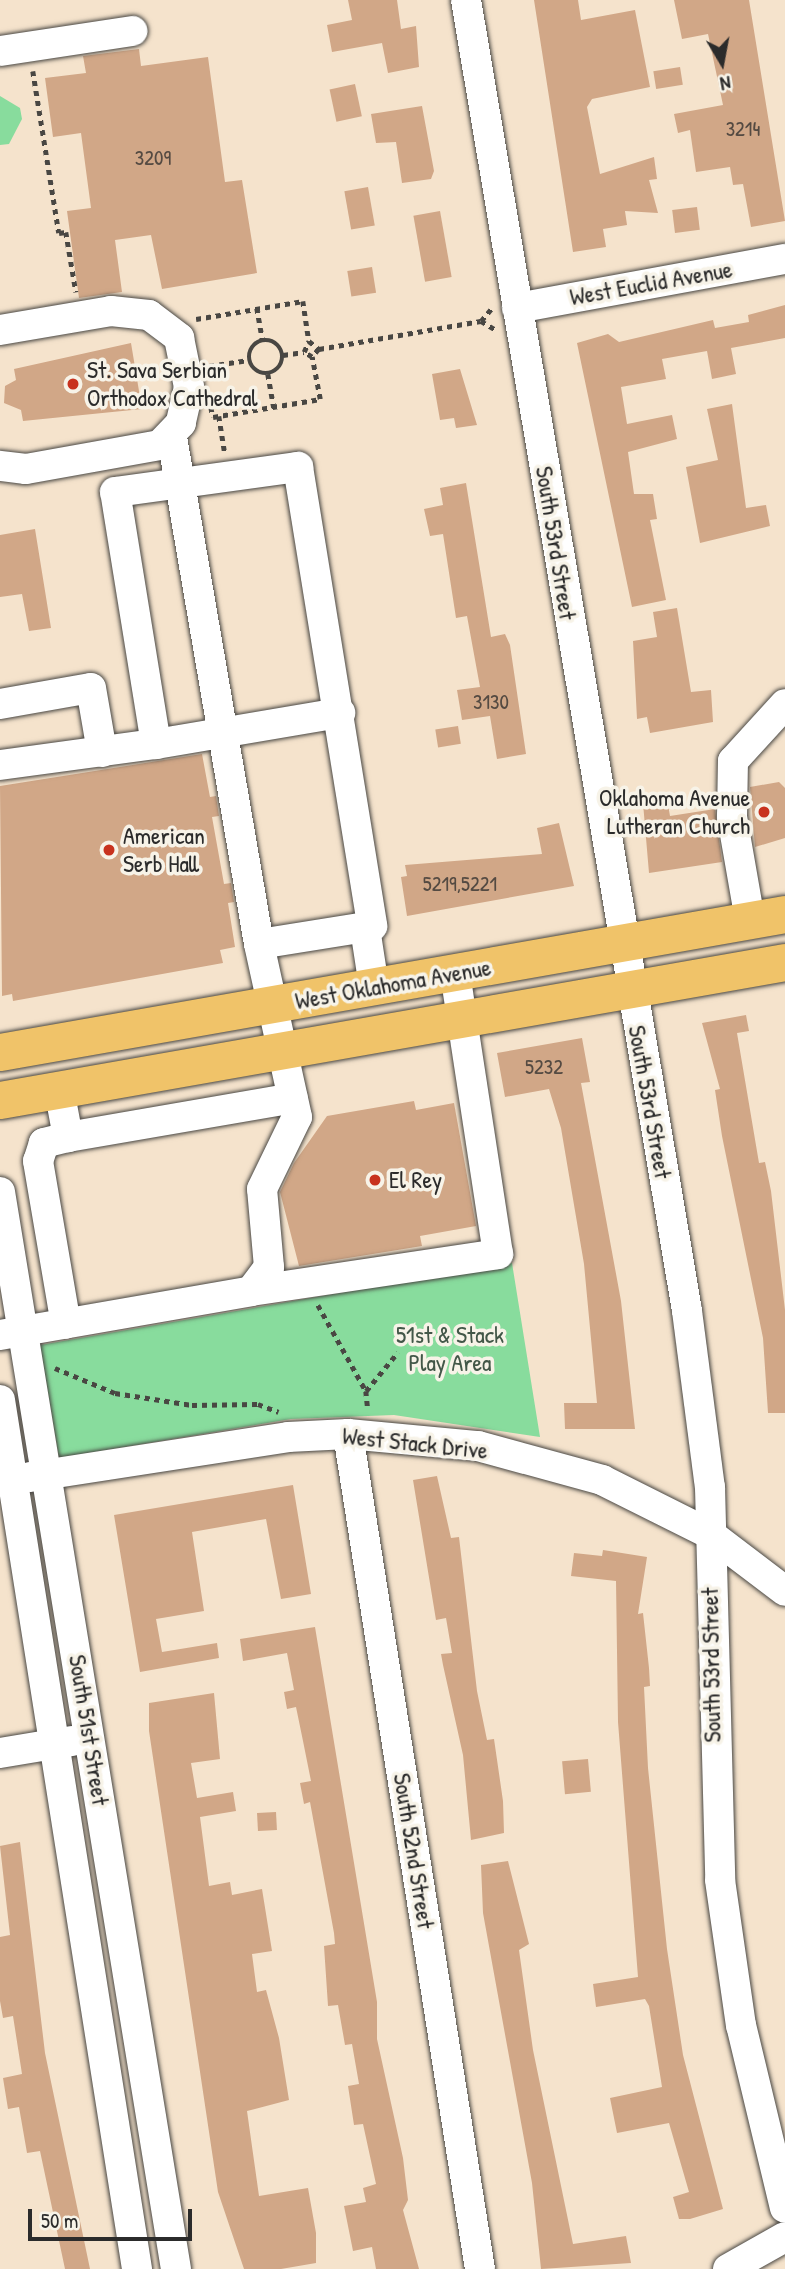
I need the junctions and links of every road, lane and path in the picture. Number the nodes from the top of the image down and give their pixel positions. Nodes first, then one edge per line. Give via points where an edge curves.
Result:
1 (466, 0) edge
2 (132, 31) dead end
3 (14, 49) edge
4 (785, 259) edge
5 (257, 308) junction
6 (505, 308) junction
7 (80, 317) junction
8 (481, 321) junction
9 (0, 330) edge
10 (198, 330) dead end
11 (496, 330) dead end
12 (263, 341) junction
13 (309, 341) junction
14 (319, 349) junction
15 (304, 352) junction
16 (283, 355) junction
17 (312, 357) junction
18 (249, 360) junction
19 (200, 368) junction
20 (268, 374) junction
21 (209, 392) dead end
22 (274, 407) junction
23 (219, 416) junction
24 (172, 437) junction
25 (0, 466) edge
26 (228, 475) junction
27 (181, 482) junction
28 (0, 704) edge
29 (785, 704) edge
30 (340, 713) junction
31 (224, 732) junction
32 (156, 744) junction
33 (102, 752) junction
34 (0, 765) edge
35 (768, 917) edge
36 (365, 928) junction
37 (623, 943) junction
38 (259, 944) junction
39 (785, 962) edge
40 (455, 972) junction
41 (374, 987) junction
42 (631, 990) junction
43 (270, 1005) junction
44 (463, 1018) junction
45 (284, 1050) junction
46 (0, 1052) edge
47 (59, 1089) junction
48 (293, 1098) junction
49 (0, 1100) edge
50 (68, 1137) junction
51 (0, 1192) edge
52 (54, 1257) junction
53 (6, 1265) edge
54 (305, 1283) junction
55 (251, 1291) junction
56 (66, 1324) junction
57 (12, 1334) edge
58 (398, 1352) dead end
59 (55, 1368) dead end
60 (366, 1391) junction
61 (0, 1401) edge
62 (368, 1409) dead end
63 (280, 1412) dead end
64 (348, 1434) junction
65 (48, 1474) junction
66 (12, 1480) junction
67 (710, 1534) junction
68 (785, 1591) edge
69 (90, 1738) junction
70 (54, 1744) junction
71 (0, 1753) edge
72 (785, 2208) edge
73 (785, 2238) edge
74 (137, 2269) edge
75 (176, 2269) edge
76 (480, 2269) edge
77 (728, 2269) edge

1 - 6 street, South 53rd Street
2 - 3 street
3 - 7 path via 59,233 66,232
4 - 6 street, West Euclid Avenue
5 - 10 path via 196,318
5 - 12 path
5 - 13 path via 303,301
6 - 8 path
6 - 37 street, South 53rd Street
7 - 9 street
7 - 19 street via 149,315 178,338
8 - 11 path
8 - 14 path
12 - 16 path via 275,342
12 - 18 path
13 - 14 path
13 - 15 path
14 - 17 path
15 - 16 path
15 - 17 path
16 - 20 path
17 - 22 path via 320,399
18 - 19 path
18 - 20 path via 255,370
19 - 24 street via 188,408
20 - 22 path
21 - 23 path via 213,417
22 - 23 path
23 - 26 path
24 - 25 street via 160,445 26,469
24 - 27 street
26 - 27 street
26 - 30 street via 300,470
27 - 31 street
27 - 32 street via 116,492
28 - 33 street via 91,688
29 - 35 street via 733,761 732,817
30 - 31 street
30 - 36 street via 372,926
31 - 32 street
31 - 38 street
32 - 33 street
33 - 34 street
35 - 37 main road, West Oklahoma Avenue
36 - 38 street
36 - 41 street
37 - 40 main road, West Oklahoma Avenue
37 - 42 street, South 53rd Street
38 - 43 street
39 - 42 main road, West Oklahoma Avenue
40 - 41 main road, West Oklahoma Avenue
40 - 44 street
41 - 43 main road, West Oklahoma Avenue
42 - 44 main road, West Oklahoma Avenue
42 - 67 street, South 53rd Street via 687,1311 710,1487
43 - 45 street
43 - 46 main road, West Oklahoma Avenue
44 - 45 main road, West Oklahoma Avenue
44 - 54 street via 498,1254
45 - 47 main road, West Oklahoma Avenue
45 - 48 street
47 - 49 main road, West Oklahoma Avenue
47 - 50 street
48 - 50 street
48 - 55 street via 295,1126 261,1195 269,1267
50 - 52 street via 44,1143 38,1161
51 - 53 street, South 51st Street
52 - 53 street
52 - 56 street
53 - 57 street, South 51st Street
54 - 55 street
54 - 60 path
55 - 56 street
56 - 57 street
57 - 65 street, South 51st Street
58 - 60 path
59 - 63 path via 115,1393 192,1405 258,1404
60 - 62 path
61 - 66 street, South 51st Street
64 - 65 street, West Stack Drive via 257,1440
64 - 67 street, West Stack Drive via 478,1446 602,1480
64 - 76 street, South 52nd Street
65 - 66 street, West Stack Drive
65 - 69 street, South 51st Street
66 - 70 street, South 51st Street
67 - 68 street, West Stack Drive
67 - 72 street, South 53rd Street via 720,1880 741,2025
69 - 70 street
69 - 75 street, South 51st Street
70 - 71 street
70 - 74 street, South 51st Street
73 - 77 street

